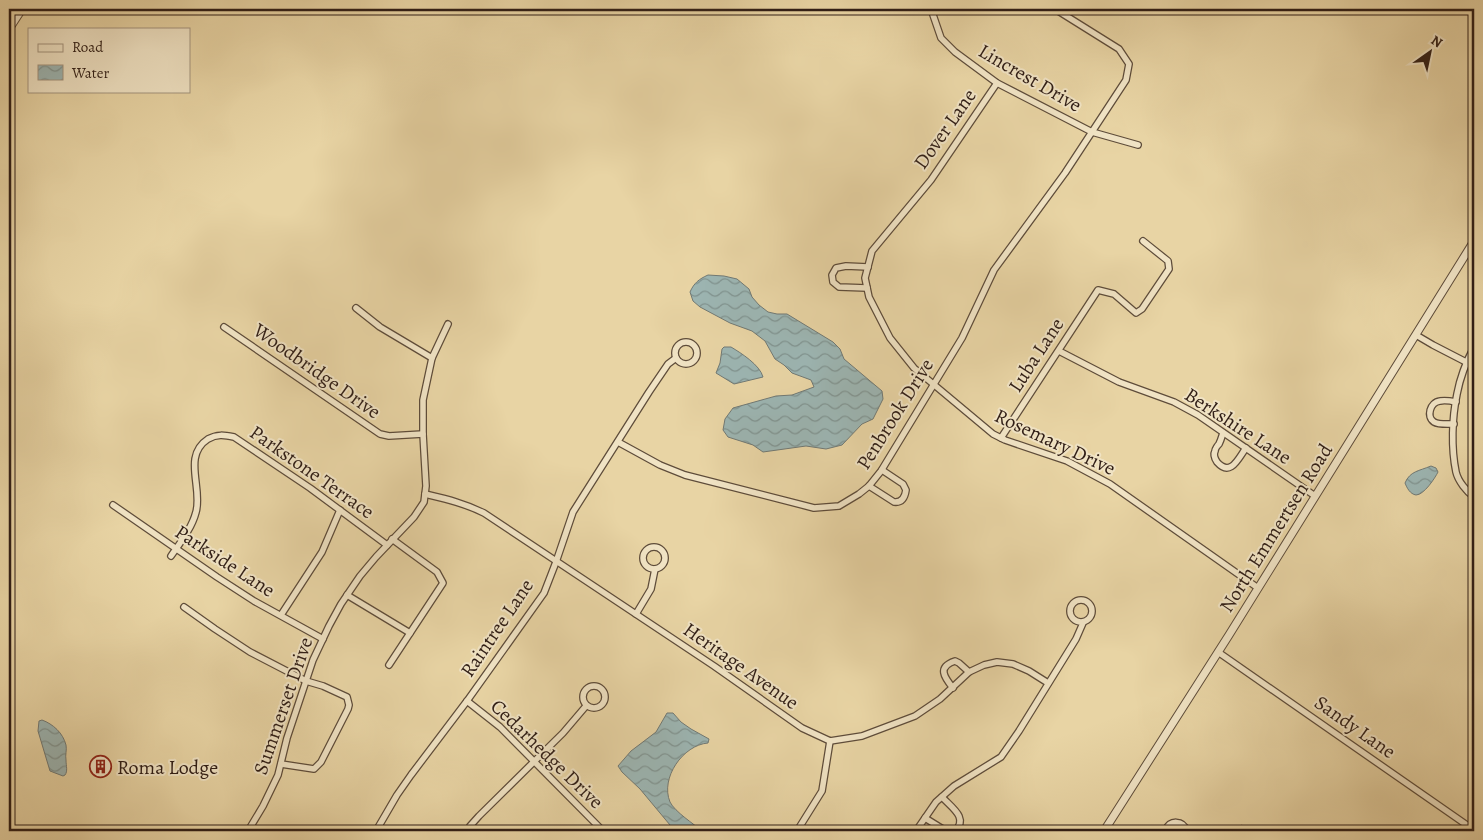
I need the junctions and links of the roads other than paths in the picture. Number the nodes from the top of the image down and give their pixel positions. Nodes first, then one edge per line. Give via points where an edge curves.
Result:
1 (22, 9) edge
2 (931, 9) edge
3 (1055, 9) edge
4 (9, 30) edge
5 (997, 83) junction
6 (1092, 132) junction
7 (1138, 145) dead end
8 (919, 194) joint
9 (1142, 241) dead end
10 (1474, 241) edge
11 (868, 267) junction
12 (867, 288) junction
13 (356, 308) dead end
14 (448, 324) dead end
15 (224, 327) dead end
16 (1416, 335) junction
17 (1474, 347) edge
18 (1059, 351) junction
19 (432, 358) junction
20 (676, 358) junction
21 (1466, 362) junction
22 (934, 385) junction
23 (1456, 402) junction
24 (1454, 424) junction
25 (1223, 433) junction
26 (423, 434) junction
27 (1001, 438) junction
28 (618, 442) junction
29 (1246, 448) junction
30 (882, 470) junction
31 (870, 486) junction
32 (425, 494) junction
33 (1315, 496) junction
34 (1474, 497) edge
35 (113, 505) dead end
36 (340, 510) junction
37 (392, 539) junction
38 (387, 545) junction
39 (175, 549) junction
40 (171, 556) dead end
41 (556, 562) junction
42 (655, 569) junction
43 (1258, 588) junction
44 (347, 595) junction
45 (184, 607) dead end
46 (636, 614) junction
47 (281, 616) junction
48 (1083, 623) junction
49 (410, 633) junction
50 (323, 639) junction
51 (1218, 652) junction
52 (389, 665) dead end
53 (969, 672) junction
54 (306, 681) junction
55 (1048, 684) junction
56 (952, 688) junction
57 (467, 701) junction
58 (586, 706) junction
59 (830, 741) junction
60 (535, 762) junction
61 (281, 764) junction
62 (942, 797) junction
63 (925, 818) junction
64 (469, 829) edge
65 (1474, 830) edge
66 (248, 831) edge
67 (376, 831) edge
68 (477, 831) edge
69 (603, 831) edge
70 (796, 831) edge
71 (916, 831) edge
72 (946, 831) edge
73 (955, 831) edge
74 (1104, 831) edge
75 (1165, 831) edge
76 (1187, 831) edge

1 - 4 street
2 - 5 street, Lincrest Drive via 941,38
3 - 6 street, Penbrook Drive via 1120,49 1129,64 1126,80
5 - 6 street, Lincrest Drive
5 - 8 street, Dover Lane
6 - 7 street, Lincrest Drive
6 - 22 street, Penbrook Drive via 994,270 962,338
8 - 11 street, Rosemary Drive via 872,251
9 - 18 street, Luba Lane via 1168,261 1169,268 1142,309 1136,313 1114,294 1098,290
10 - 16 street, North Emmertsen Road
11 - 12 street, Rosemary Drive
11 - 12 street via 836,268 832,275 833,282 839,287
12 - 22 street, Rosemary Drive via 890,338 914,368
13 - 19 street via 380,328
14 - 19 street, Summerset Drive
15 - 26 street, Woodbridge Drive via 380,434 403,437
16 - 21 street
16 - 33 street, North Emmertsen Road
17 - 21 street
18 - 25 street, Berkshire Lane via 1119,382 1174,402
18 - 27 street, Luba Lane
19 - 26 street, Summerset Drive via 424,400
20 - 20 street via 682,364 693,363 697,349 689,342 682,343 675,351
20 - 28 street, Raintree Lane via 668,364
21 - 23 street
22 - 27 street, Rosemary Drive
22 - 30 street, Penbrook Drive
23 - 24 street
23 - 24 street via 1439,400 1430,407 1431,419 1436,423
24 - 34 street via 1457,474
25 - 29 street, Berkshire Lane
25 - 29 street via 1215,450 1214,458 1219,464 1232,467
26 - 32 street, Summerset Drive
27 - 43 street, Rosemary Drive via 1067,461 1110,484
28 - 31 street, Penbrook Drive via 685,475 814,508 839,506
28 - 41 street, Raintree Lane via 573,512
29 - 33 street, Berkshire Lane
30 - 31 street, Penbrook Drive
30 - 31 street via 903,484 906,490 904,498 894,502
32 - 37 street, Summerset Drive via 424,502 414,517
32 - 41 street, Heritage Avenue via 467,504 484,512
33 - 43 street, North Emmertsen Road
35 - 39 street, Parkside Lane
36 - 38 street, Parkstone Terrace
36 - 39 street, Parkstone Terrace via 234,437 214,436 203,443 195,455 197,510
36 - 47 street via 322,552
37 - 38 street, Summerset Drive
37 - 49 street via 437,572 443,583
38 - 44 street, Summerset Drive
39 - 40 street
39 - 47 street, Parkside Lane
41 - 46 street, Heritage Avenue
41 - 57 street, Raintree Lane via 544,592
42 - 42 street via 662,566 666,556 663,550 652,546 644,553 643,561
42 - 46 street via 651,589
43 - 51 street, North Emmertsen Road
44 - 49 street
44 - 50 street, Summerset Drive
45 - 54 street via 250,652
46 - 59 street, Heritage Avenue via 802,728
47 - 50 street, Parkside Lane
48 - 48 street via 1089,620 1092,610 1089,603 1079,600 1070,607 1070,615
48 - 55 street
49 - 52 street
50 - 54 street, Summerset Drive
51 - 65 street, Sandy Lane
51 - 74 street, North Emmertsen Road
53 - 55 street via 998,662 1013,664
53 - 56 street
53 - 56 street via 955,661 946,666 944,677
54 - 61 street, Summerset Drive
54 - 61 street via 347,697 349,705 321,762 314,768
55 - 62 street via 1001,757
56 - 59 street via 915,716 862,736
57 - 60 street, Cedarhedge Drive via 500,727
57 - 67 street, Raintree Lane via 396,797
58 - 58 street via 593,709 603,705 606,698 602,688 590,686 585,691 583,699
58 - 60 street
59 - 70 street via 822,791
60 - 64 street
60 - 69 street, Cedarhedge Drive
61 - 66 street, Summerset Drive via 271,791
62 - 63 street
62 - 73 street via 961,820
63 - 71 street
63 - 72 street
64 - 68 street
75 - 76 street via 1172,822 1181,823

